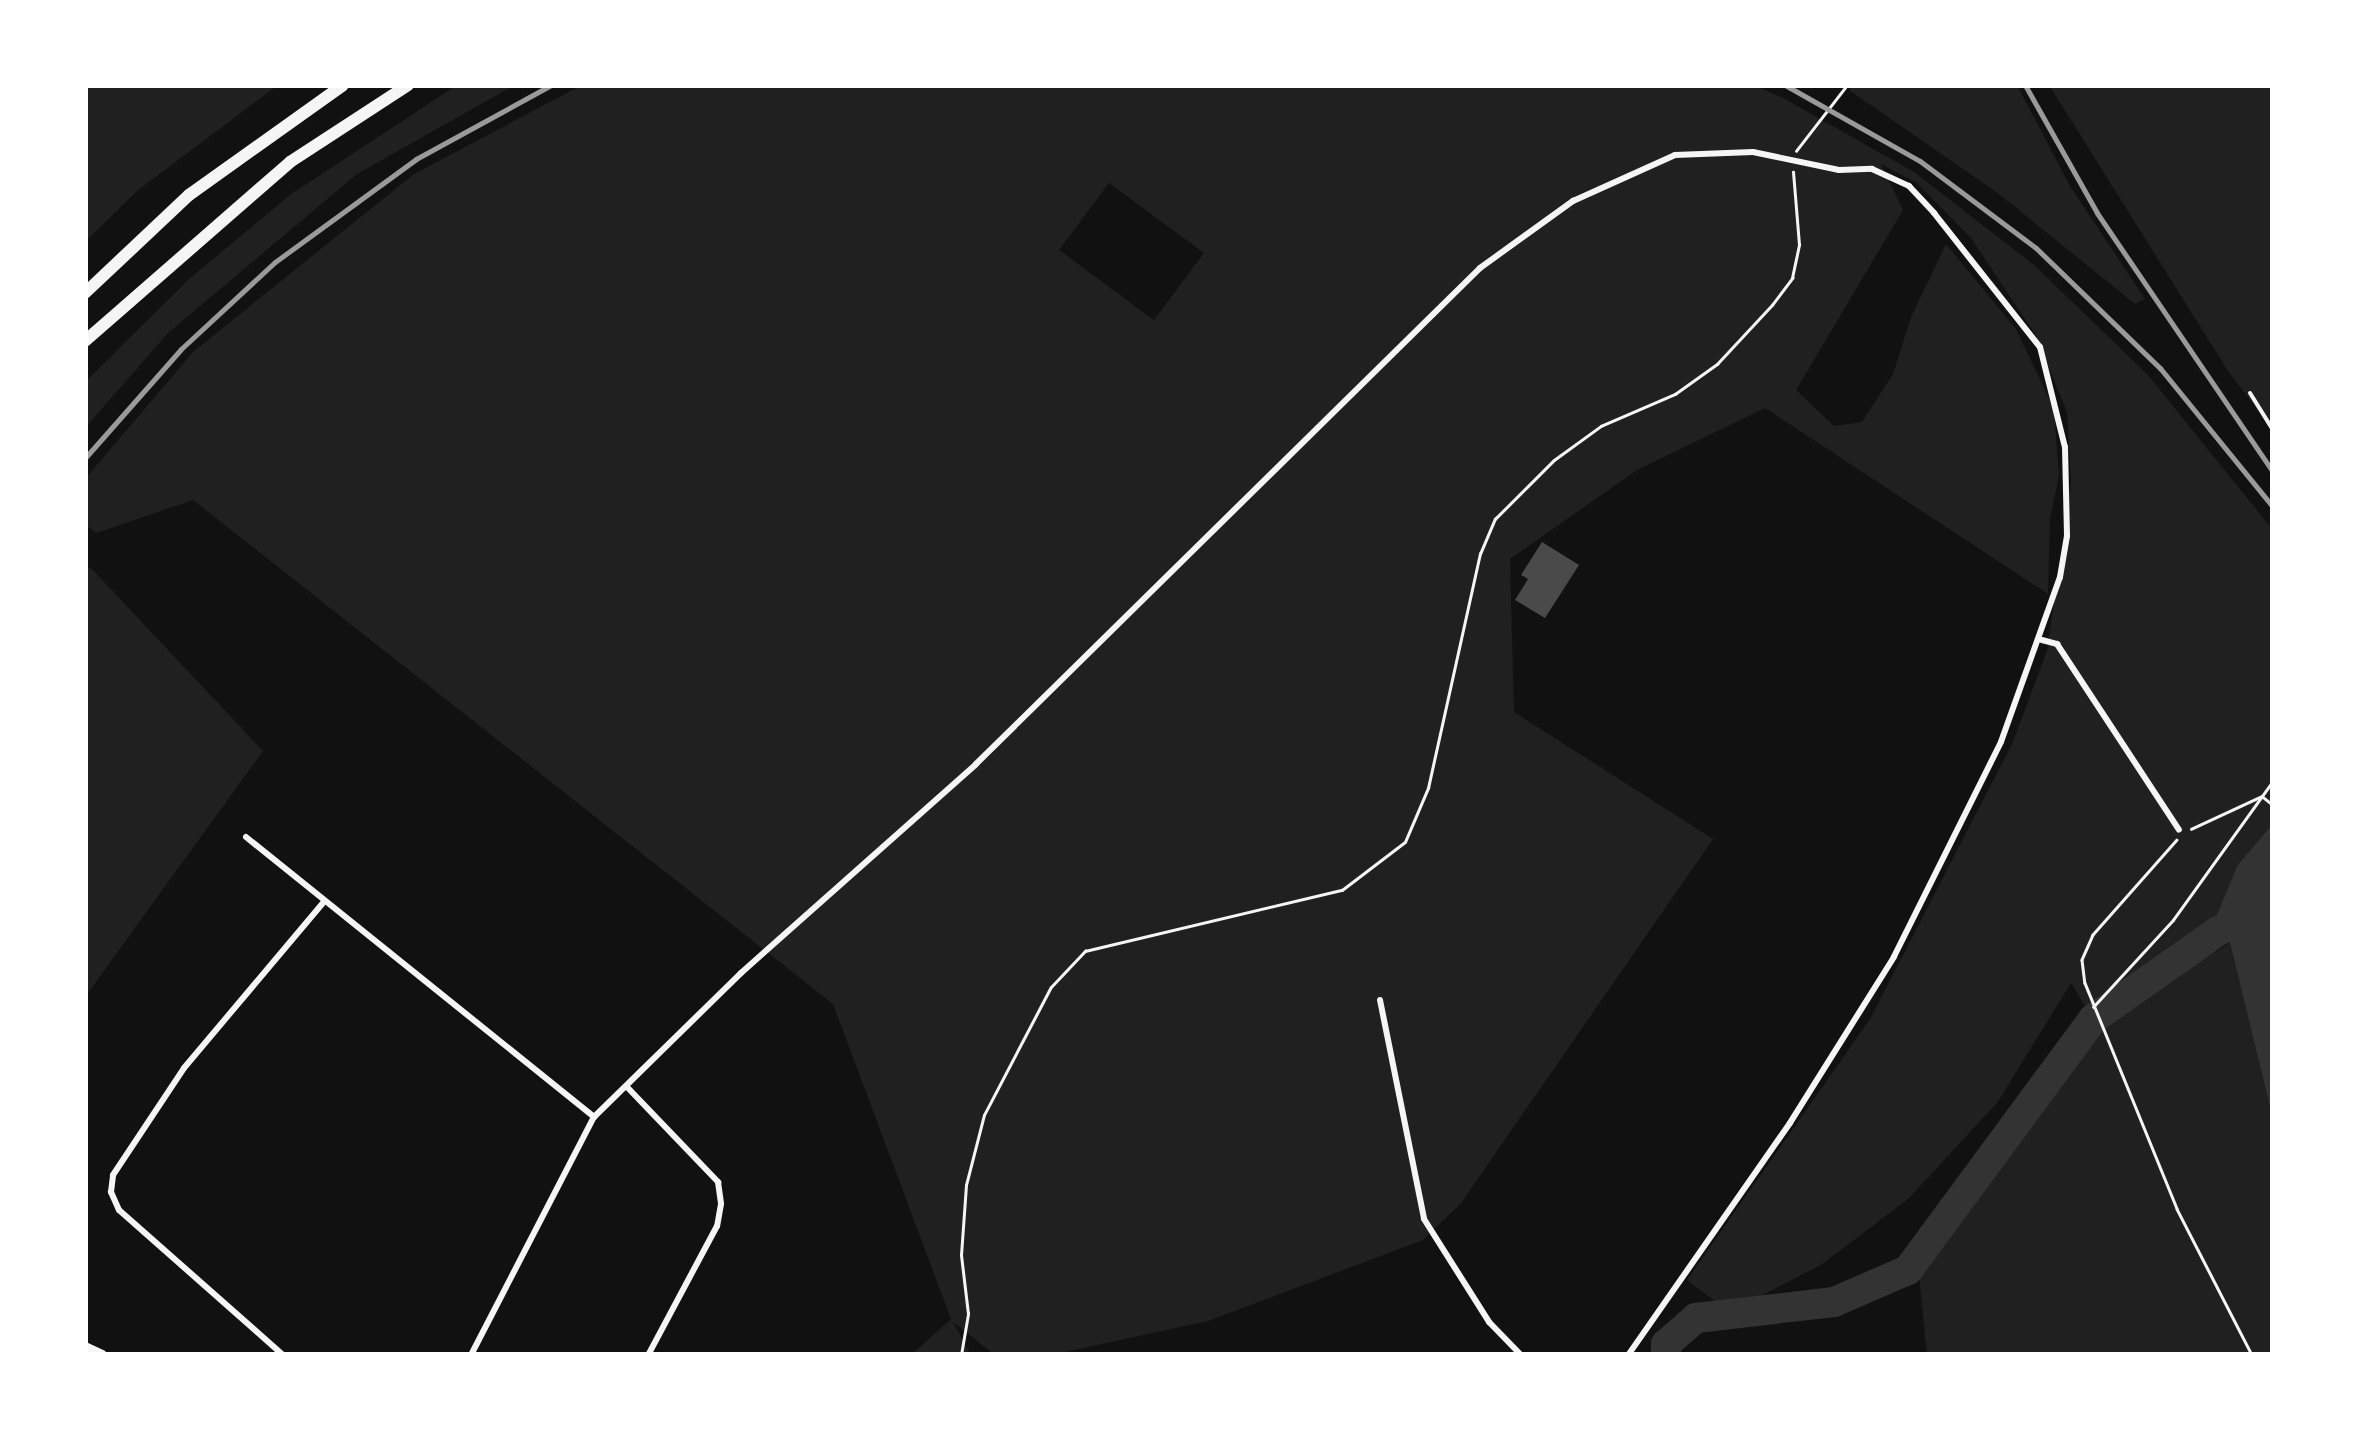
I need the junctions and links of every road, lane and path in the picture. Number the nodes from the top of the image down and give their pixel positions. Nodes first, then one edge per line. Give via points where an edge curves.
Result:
1 (342, 85) edge
2 (408, 85) edge
3 (1847, 85) edge
4 (1791, 157) junction
5 (85, 293) edge
6 (85, 341) edge
7 (2250, 393) dead end
8 (2273, 430) edge
9 (2042, 640) junction
10 (2273, 780) edge
11 (2262, 796) junction
12 (2273, 805) edge
13 (2179, 830) junction
14 (246, 837) dead end
15 (324, 903) junction
16 (1380, 1000) dead end
17 (2092, 1008) junction
18 (627, 1087) junction
19 (594, 1117) junction
20 (85, 1346) edge
21 (102, 1355) edge
22 (283, 1355) edge
23 (471, 1355) edge
24 (648, 1355) edge
25 (961, 1355) edge
26 (1521, 1355) edge
27 (1628, 1355) edge
28 (2252, 1355) edge

1 - 5 highway via 188,194
2 - 6 highway via 275,175
3 - 4 path
4 - 9 street via 1892,176 1934,213 2040,348 2057,400 2067,536
4 - 18 street via 1716,150 1675,156 1573,201 1480,268 976,764 754,960
4 - 25 path via 1799,245 1792,278 1772,305 1718,364 1675,394 1601,426 1554,460 1495,519 1480,554 1428,788 1406,842 1342,890 1085,952 1052,987 984,1115 966,1185 960,1256 968,1314
7 - 8 lane
9 - 13 street via 2057,644
9 - 27 street via 2001,742 1894,957 1790,1122
10 - 11 path
11 - 12 path
11 - 13 path via 2234,814
11 - 17 path via 2173,920
13 - 17 path via 2177,842 2094,935 2082,960
14 - 15 street
15 - 19 street
15 - 22 street via 184,1068 113,1175 110,1192 118,1210
16 - 26 street via 1424,1219 1489,1322
17 - 28 path via 2178,1209
18 - 19 street
18 - 24 street via 718,1182 721,1204 717,1226
19 - 23 street
20 - 21 main road

